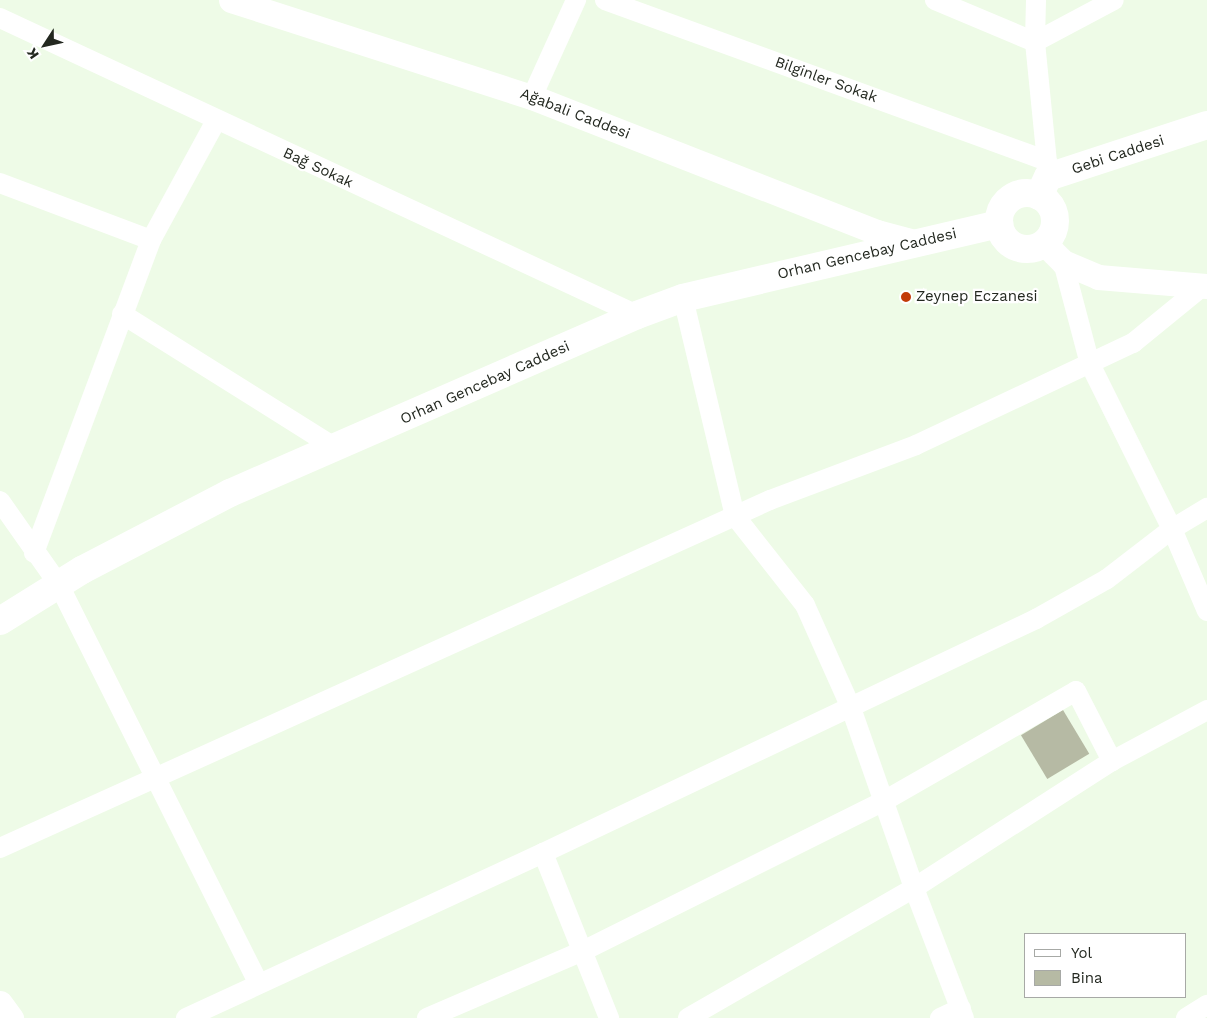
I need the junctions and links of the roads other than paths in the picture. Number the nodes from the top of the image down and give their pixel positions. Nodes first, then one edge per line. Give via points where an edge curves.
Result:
1 (230, 0) edge
2 (576, 0) edge
3 (605, 0) edge
4 (934, 0) edge
5 (1036, 0) edge
6 (1114, 0) edge
7 (0, 18) edge
8 (1034, 42) junction
9 (532, 97) junction
10 (216, 120) junction
11 (1207, 125) edge
12 (1045, 178) junction
13 (0, 183) edge
14 (999, 224) junction
15 (150, 240) junction
16 (914, 242) junction
17 (1054, 253) junction
18 (1205, 286) edge
19 (683, 298) junction
20 (122, 314) junction
21 (638, 315) junction
22 (1090, 364) junction
23 (337, 449) junction
24 (0, 501) edge
25 (1207, 508) edge
26 (734, 516) junction
27 (1172, 529) junction
28 (34, 553) junction
29 (59, 585) junction
30 (1207, 611) edge
31 (0, 621) edge
32 (851, 708) junction
33 (1207, 710) edge
34 (1112, 761) junction
35 (156, 778) junction
36 (884, 801) junction
37 (0, 848) edge
38 (544, 853) junction
39 (914, 888) junction
40 (585, 950) junction
41 (259, 984) junction
42 (0, 1003) edge
43 (1207, 1005) edge
44 (962, 1013) edge
45 (10, 1018) edge
46 (186, 1018) edge
47 (427, 1018) edge
48 (608, 1018) edge
49 (688, 1018) edge
50 (940, 1018) edge
51 (1186, 1018) edge

1 - 9 street, Ağabali Caddesi
2 - 9 street
3 - 12 street, Bilginler Sokak
4 - 8 street
5 - 8 street
6 - 8 street
7 - 10 street, Bağ Sokak
8 - 12 street
9 - 16 street, Ağabali Caddesi via 877,232
10 - 15 street
10 - 21 street, Bağ Sokak
11 - 12 main road, Gebi Caddesi
12 - 14 main road, Gebi Caddesi via 1025,193 1011,198 1002,209
12 - 17 main road via 1053,209
13 - 15 street
14 - 16 main road, Orhan Gencebay Caddesi
14 - 17 main road via 1004,238 1016,247
15 - 20 street
16 - 19 main road, Orhan Gencebay Caddesi
17 - 18 street via 1098,277
17 - 22 street
18 - 22 street via 1133,343
19 - 21 main road, Orhan Gencebay Caddesi
19 - 26 street
20 - 23 street
20 - 28 street
21 - 23 main road, Orhan Gencebay Caddesi
22 - 26 street via 916,446
22 - 27 street
23 - 29 main road, Orhan Gencebay Caddesi via 230,493
24 - 28 street
25 - 27 street
26 - 32 street via 805,605
26 - 35 street
27 - 30 street
27 - 32 street via 1108,579 1036,619
28 - 29 street
29 - 31 main road, Orhan Gencebay Caddesi
29 - 35 street
32 - 36 street
32 - 38 street
33 - 34 street
34 - 36 street via 1076,692
34 - 39 street
35 - 37 street
35 - 41 street
36 - 39 street
36 - 40 street
38 - 40 street
38 - 41 street
39 - 44 street
39 - 49 street
40 - 47 street
40 - 48 street
41 - 46 street
42 - 45 street
43 - 51 street
44 - 50 street

